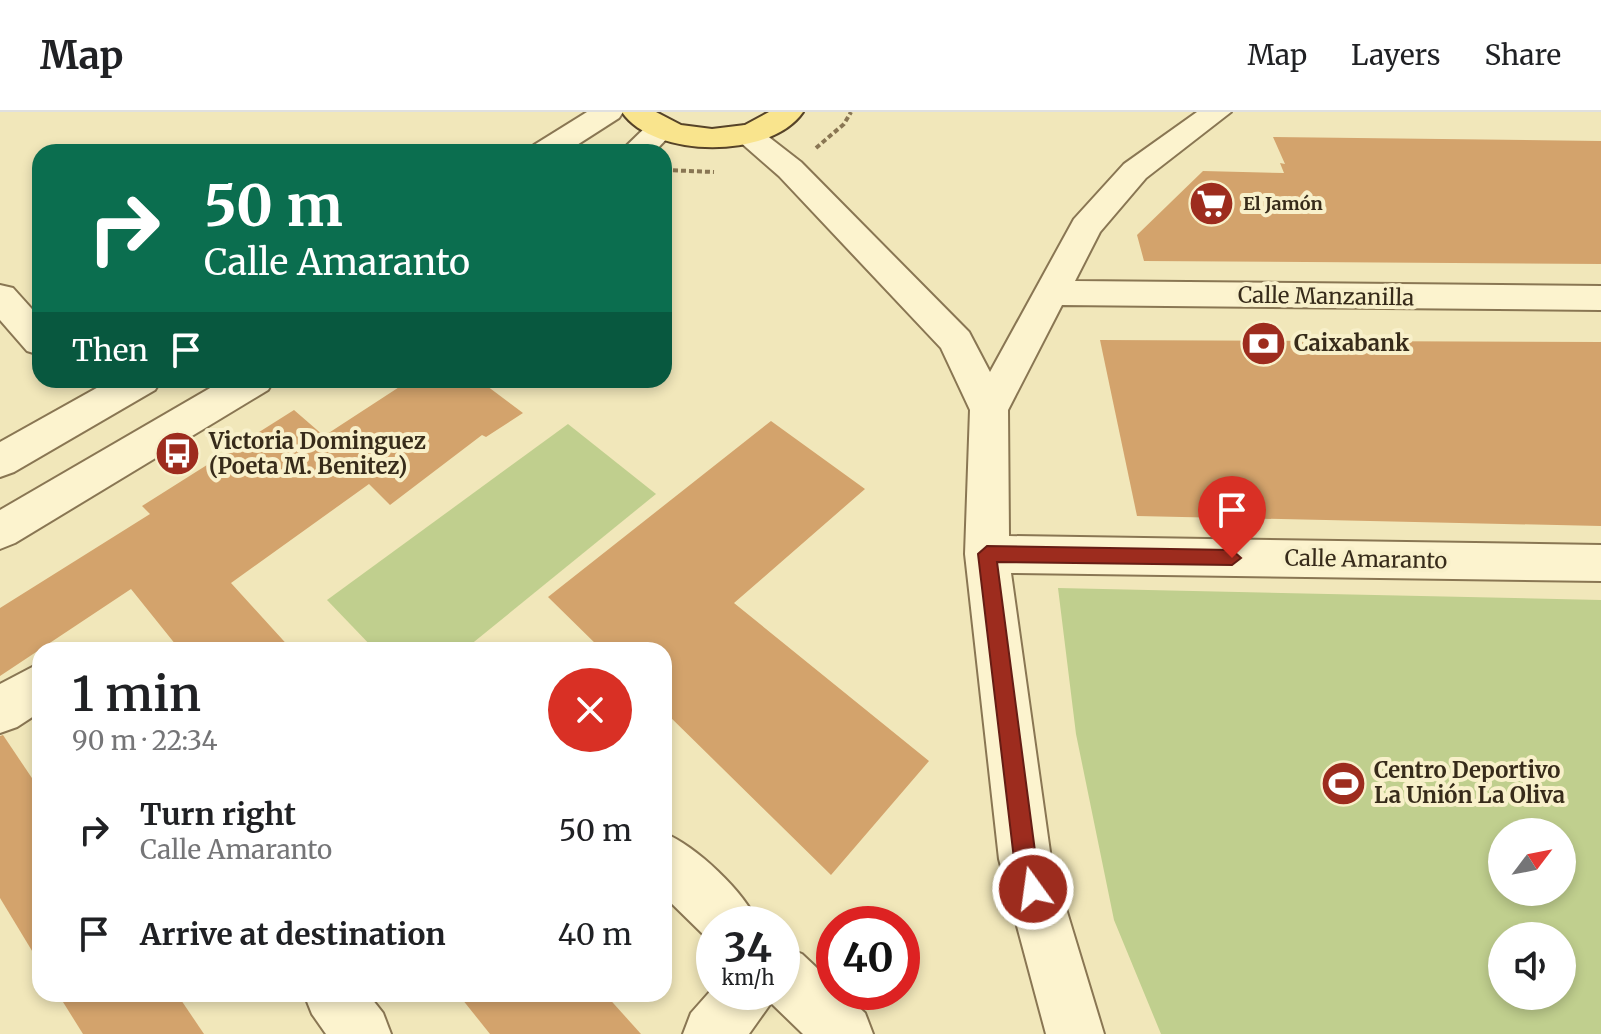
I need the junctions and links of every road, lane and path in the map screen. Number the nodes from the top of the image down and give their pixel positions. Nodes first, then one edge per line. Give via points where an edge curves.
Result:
1 (608, 112) edge
2 (788, 112) edge
3 (851, 112) edge
4 (1216, 112) edge
5 (649, 120) edge
6 (746, 134) junction
7 (558, 144) edge
8 (639, 144) edge
9 (810, 153) dead end
10 (1052, 293) junction
11 (0, 297) edge
12 (1601, 298) edge
13 (32, 333) edge
14 (107, 388) edge
15 (241, 388) edge
16 (85, 393) edge
17 (989, 410) junction
18 (0, 461) edge
19 (0, 531) edge
20 (987, 554) junction
21 (1601, 563) edge
22 (32, 690) edge
23 (0, 711) edge
24 (672, 867) edge
25 (712, 906) edge
26 (800, 991) edge
27 (338, 1002) edge
28 (732, 1010) edge
29 (362, 1034) edge
30 (712, 1034) edge
31 (844, 1034) edge
32 (1075, 1034) edge

1 - 7 street
2 - 6 main road
3 - 9 path
4 - 10 street via 1135,171 1086,227
5 - 6 main road via 702,137
5 - 8 street
6 - 17 street via 790,169 956,341
10 - 12 street, Calle Manzanilla
10 - 17 street
11 - 13 street
14 - 16 street
15 - 19 street
16 - 18 street
17 - 20 street
20 - 21 street, Calle Amaranto
20 - 32 street via 1025,859
22 - 23 street
24 - 25 street
26 - 31 street
27 - 29 street
28 - 30 street

